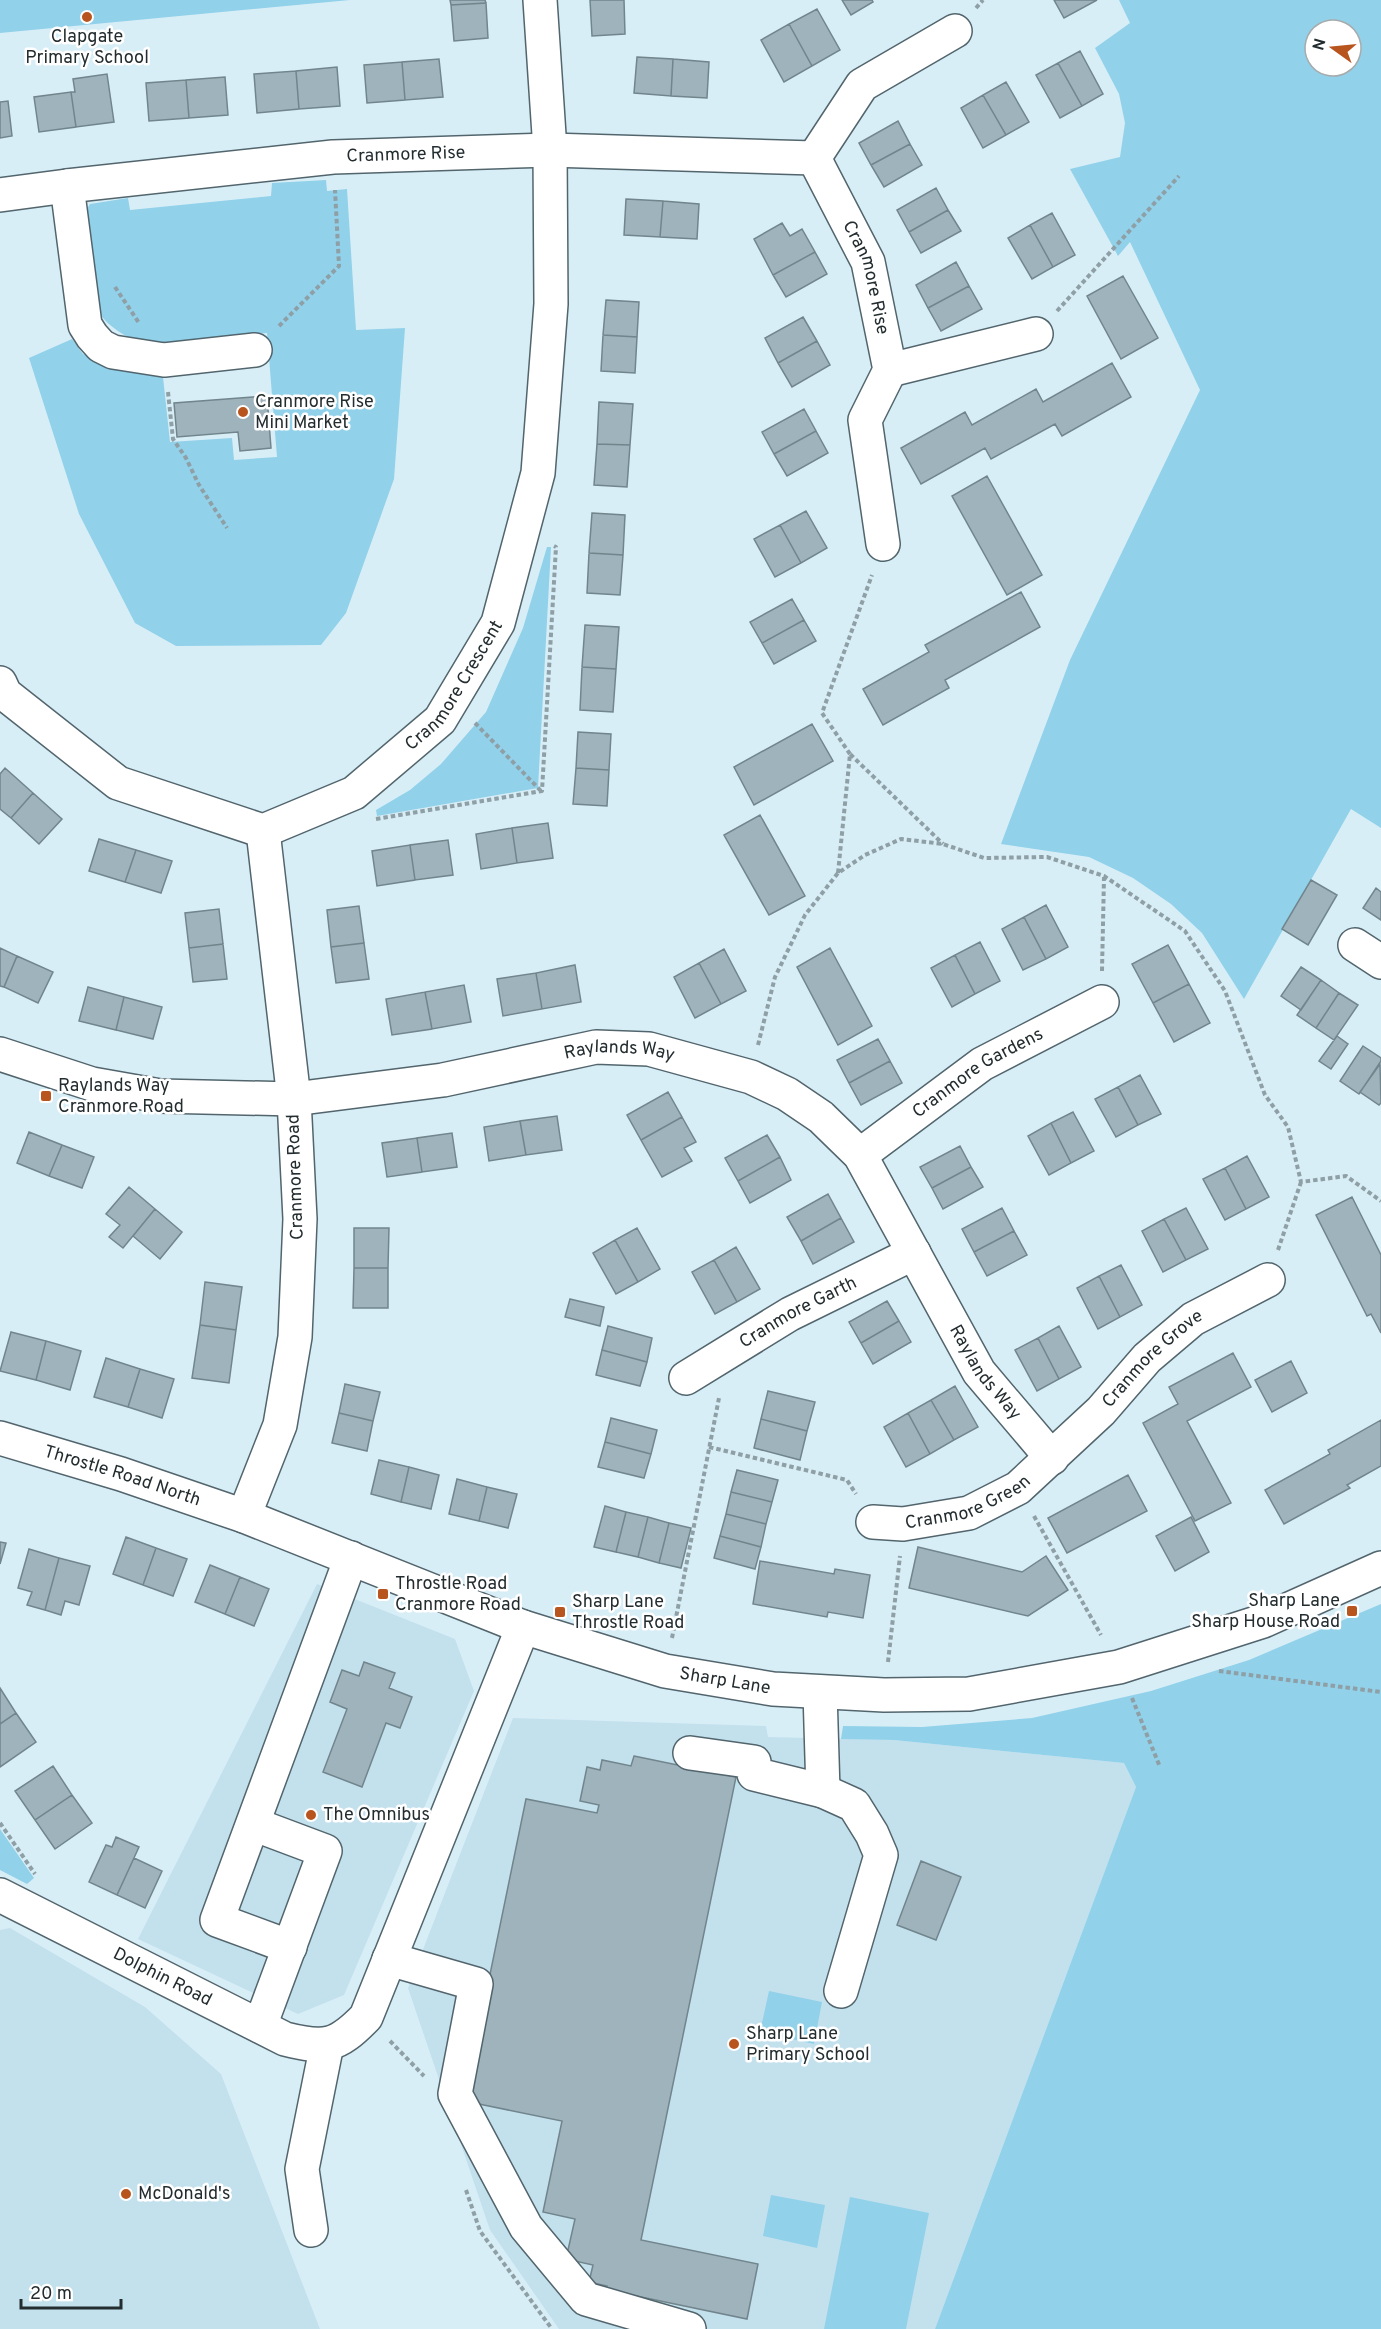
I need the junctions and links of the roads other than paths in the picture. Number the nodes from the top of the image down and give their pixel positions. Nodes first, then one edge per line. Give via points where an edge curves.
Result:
1 (540, 0) edge
2 (955, 31) dead end
3 (550, 150) junction
4 (814, 158) junction
5 (67, 186) junction
6 (0, 195) edge
7 (1036, 334) road end
8 (255, 350) road end
9 (890, 370) junction
10 (883, 544) road end
11 (0, 683) edge
12 (263, 831) junction
13 (1102, 1002) road end
14 (0, 1054) edge
15 (294, 1099) junction
16 (860, 1155) junction
17 (914, 1253) junction
18 (1268, 1280) road end
19 (686, 1378) dead end
20 (0, 1438) edge
21 (1052, 1458) junction
22 (244, 1516) junction
23 (888, 1523) road end
24 (351, 1558) junction
25 (1381, 1568) edge
26 (524, 1627) junction
27 (820, 1692) junction
28 (690, 1753) dead end
29 (823, 1791) junction
30 (253, 1824) junction
31 (0, 1895) edge
32 (290, 1947) junction
33 (389, 1959) junction
34 (841, 1992) dead end
35 (260, 2026) junction
36 (327, 2044) junction
37 (311, 2230) dead end
38 (689, 2329) edge

1 - 3 street, Cranmore Crescent
2 - 4 street via 862,85
3 - 4 street, Cranmore Rise
3 - 5 street, Cranmore Rise via 333,157
3 - 12 street, Cranmore Crescent via 551,304 538,473 498,623 440,720 354,793
4 - 9 street, Cranmore Rise via 868,262
5 - 6 street, Cranmore Rise
5 - 8 street via 85,325 101,346 113,352 164,360
7 - 9 street
9 - 10 street via 865,420
11 - 12 street via 5,694 118,783
12 - 15 street, Cranmore Road
13 - 16 street, Cranmore Gardens via 982,1064
14 - 15 street, Raylands Way via 92,1084 160,1096
15 - 16 street, Raylands Way via 444,1080 596,1047 650,1049 751,1077 787,1094 821,1118
15 - 22 street, Cranmore Road via 300,1219 295,1337 280,1425
16 - 17 street, Raylands Way
17 - 19 street, Cranmore Garth via 789,1314
17 - 21 street, Raylands Way via 980,1372
18 - 21 street, Cranmore Grove via 1193,1319 1148,1358 1101,1412
20 - 22 street, Throstle Road North
21 - 23 street, Cranmore Green via 1018,1488 969,1513
22 - 24 street, Throstle Road North
24 - 26 street, Sharp Lane
24 - 30 street
25 - 27 street, Sharp Lane via 1263,1621 1119,1667 969,1694
26 - 27 street, Sharp Lane via 665,1671 773,1689
26 - 33 street
27 - 29 street
28 - 29 street via 753,1762 754,1774
29 - 34 street via 854,1805 881,1856
30 - 32 street via 325,1851
30 - 32 street via 217,1920
31 - 35 street, Dolphin Road
32 - 35 street
33 - 36 street via 366,2017 347,2037
33 - 38 street via 476,1984 455,2094 526,2226 586,2299
35 - 36 street, Dolphin Road via 285,2039 310,2045
36 - 37 street via 302,2169

